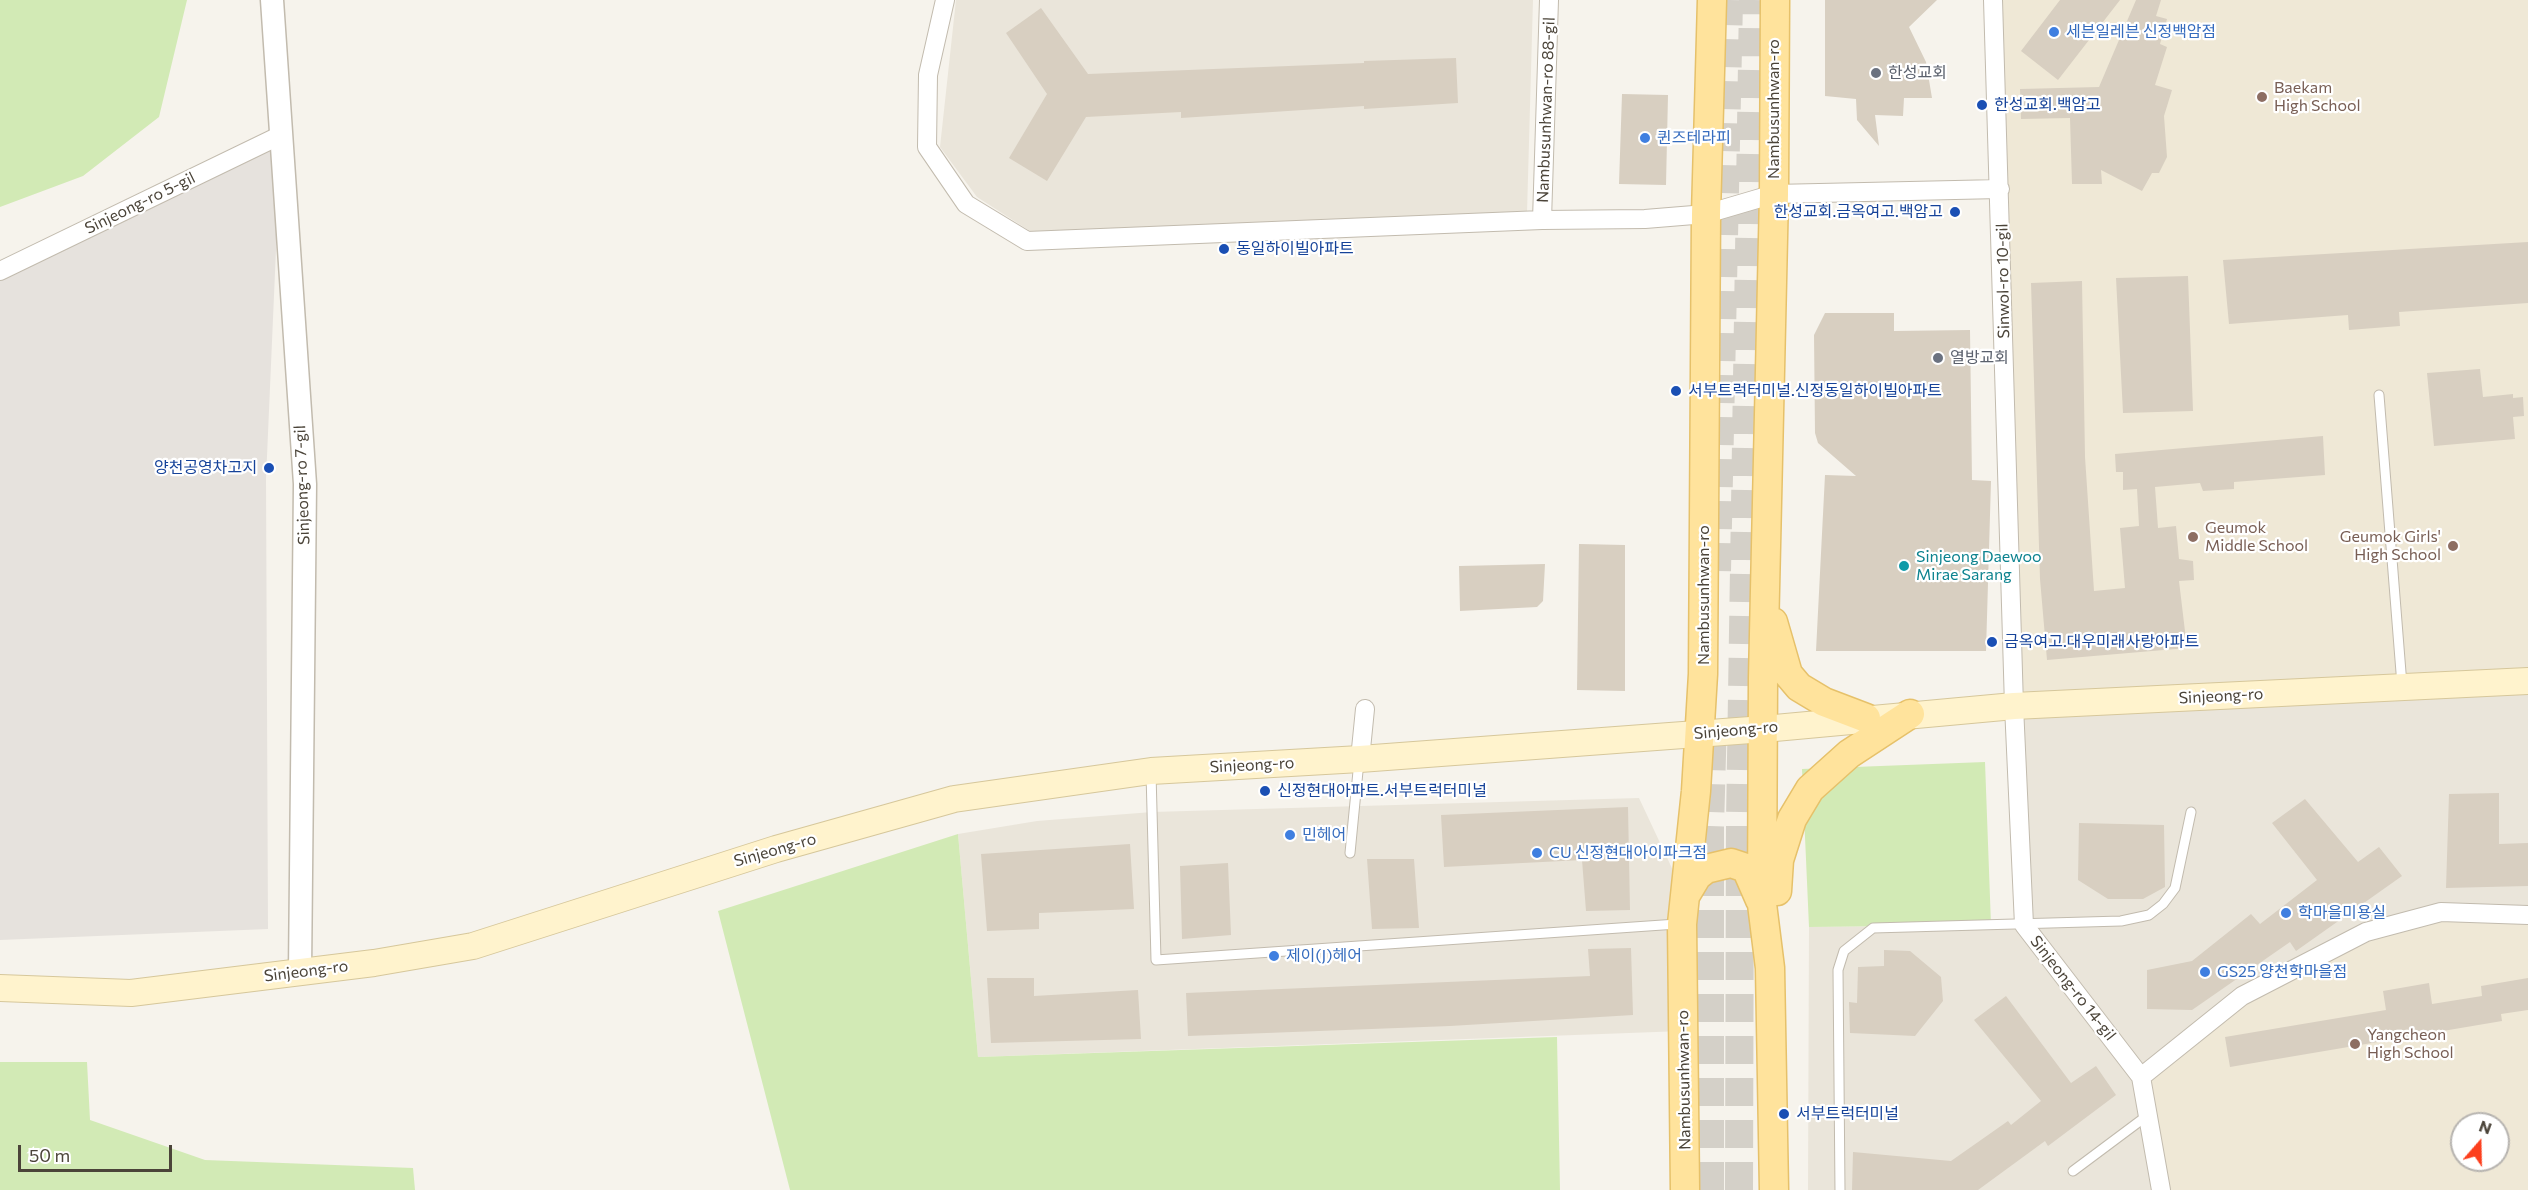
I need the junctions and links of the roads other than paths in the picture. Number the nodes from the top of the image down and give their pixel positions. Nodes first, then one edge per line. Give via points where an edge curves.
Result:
1 (272, 0) edge
2 (945, 0) edge
3 (1549, 0) edge
4 (1712, 0) edge
5 (1775, 0) edge
6 (1996, 2) edge
7 (281, 135) junction
8 (2000, 189) junction
9 (1774, 194) junction
10 (1706, 214) junction
11 (1542, 220) junction
12 (0, 271) edge
13 (2379, 395) dead end
14 (1764, 592) junction
15 (2528, 681) edge
16 (2402, 687) junction
17 (2014, 706) junction
18 (1365, 709) dead end
19 (1910, 714) junction
20 (1866, 718) junction
21 (1764, 729) junction
22 (1698, 733) junction
23 (1360, 759) junction
24 (1151, 771) junction
25 (2191, 812) dead end
26 (1350, 853) dead end
27 (1761, 904) junction
28 (1683, 910) junction
29 (2528, 915) edge
30 (2024, 925) junction
31 (1770, 968) junction
32 (300, 972) junction
33 (0, 988) edge
34 (2141, 1077) junction
35 (2148, 1115) junction
36 (2073, 1171) dead end
37 (1685, 1190) edge
38 (1774, 1190) edge
39 (1840, 1190) edge
40 (2161, 1190) edge

1 - 7 street, Sinjeong-ro 7-gil
2 - 11 street via 928,75 927,147 966,204 1027,241
3 - 11 street, Nambusunhwan-ro 88-gil
4 - 10 main road, Nambusunhwan-ro
5 - 9 main road, Nambusunhwan-ro
6 - 8 street, Sinwol-ro 10-gil
7 - 12 street, Sinjeong-ro 5-gil
7 - 32 street, Sinjeong-ro 7-gil via 305,484
8 - 9 street
8 - 17 street, Sinwol-ro 10-gil
9 - 10 street
9 - 14 main road, Nambusunhwan-ro
10 - 11 street
10 - 22 main road, Nambusunhwan-ro via 1703,674
13 - 16 lane
14 - 20 main road via 1788,674 1799,687 1824,702
14 - 21 main road, Nambusunhwan-ro
15 - 16 main road, Sinjeong-ro
16 - 17 main road, Sinjeong-ro
17 - 19 main road, Sinjeong-ro
17 - 30 street, Sinjeong-ro 14-gil
18 - 23 street
19 - 20 main road, Sinjeong-ro
19 - 31 main road via 1828,771 1810,789 1792,819 1779,860
20 - 21 main road, Sinjeong-ro
21 - 22 main road, Sinjeong-ro
21 - 27 main road, Nambusunhwan-ro
22 - 23 main road, Sinjeong-ro
22 - 28 main road, Nambusunhwan-ro
23 - 24 main road, Sinjeong-ro
23 - 26 lane
24 - 28 lane via 1156,960
24 - 32 main road, Sinjeong-ro via 954,800 776,849 473,946
25 - 30 lane via 2175,888 2149,915 2121,921
27 - 28 main road via 1746,868 1731,863 1706,869 1697,876
27 - 31 main road, Nambusunhwan-ro
28 - 37 main road, Nambusunhwan-ro
29 - 34 street via 2441,912 2366,932 2242,996
30 - 34 street, Sinjeong-ro 14-gil
30 - 39 lane via 1873,928 1844,951 1838,970
31 - 38 main road, Nambusunhwan-ro
32 - 33 main road, Sinjeong-ro via 131,993
34 - 35 street, Sinjeong-ro 14-gil
35 - 36 lane
35 - 40 street, Sinjeong-ro 14-gil

